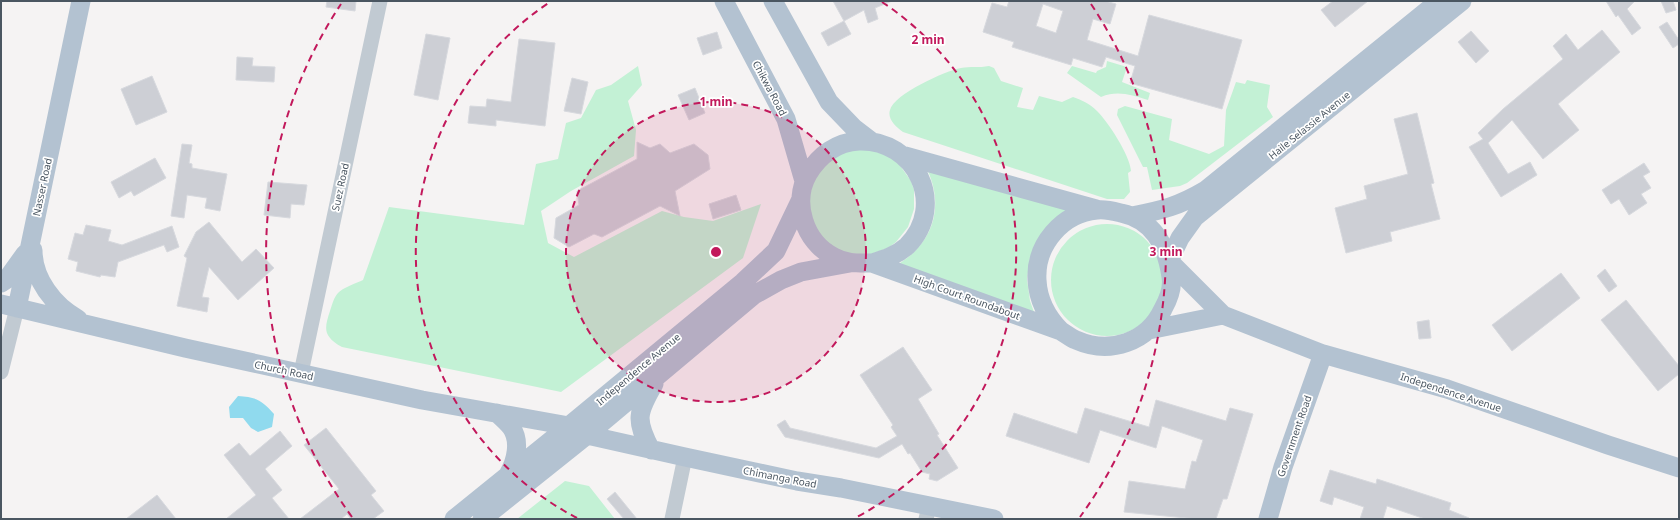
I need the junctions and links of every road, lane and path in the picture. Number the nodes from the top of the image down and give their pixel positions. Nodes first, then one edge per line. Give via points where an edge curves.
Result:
1 (81, 1) edge
2 (380, 1) edge
3 (724, 1) edge
4 (773, 1) edge
5 (1462, 1) edge
6 (1431, 8) edge
7 (871, 141) junction
8 (905, 156) junction
9 (804, 181) junction
10 (800, 201) junction
11 (1098, 210) junction
12 (1132, 216) junction
13 (33, 232) junction
14 (1169, 261) junction
15 (850, 263) junction
16 (872, 263) junction
17 (1, 283) edge
18 (9, 306) edge
19 (1222, 314) junction
20 (88, 325) junction
21 (1149, 330) junction
22 (1061, 331) junction
23 (1323, 354) junction
24 (1, 372) edge
25 (301, 373) junction
26 (659, 374) junction
27 (497, 413) junction
28 (569, 426) junction
29 (587, 435) junction
30 (651, 450) junction
31 (685, 457) junction
32 (1679, 468) edge
33 (508, 475) junction
34 (928, 513) edge
35 (454, 519) edge
36 (482, 519) edge
37 (672, 519) edge
38 (994, 519) edge
39 (1268, 519) edge

1 - 13 main road, Nasser Road
2 - 25 street, Suez Road
3 - 9 main road, Chikwa Road via 786,119
4 - 7 main road via 829,102 854,128
5 - 6 main road, Haile Selassie Avenue
6 - 12 main road, Haile Selassie Avenue via 1206,190 1186,202 1160,211
6 - 14 main road, Haile Selassie Avenue via 1195,218 1180,238
7 - 8 main road, High Court Roundabout via 886,144
7 - 9 main road, High Court Roundabout via 850,141 831,149 815,163
8 - 11 main road, High Court Roundabout
8 - 16 main road, High Court Roundabout via 917,172 924,190 923,217 919,229 907,245 891,257
9 - 10 main road, High Court Roundabout
10 - 15 main road, High Court Roundabout via 802,218 809,234 820,247 834,257
10 - 28 main road, Independence Avenue via 776,251
11 - 12 main road, High Court Roundabout
11 - 22 main road, High Court Roundabout via 1082,213 1068,220 1046,242 1040,257 1037,273 1039,294 1050,320
12 - 14 main road, High Court Roundabout via 1156,235
13 - 17 main road via 24,258
13 - 18 main road, Nasser Road
13 - 20 main road via 33,255 39,278 51,298 68,314
14 - 19 main road, Independence Avenue
14 - 21 main road, High Court Roundabout via 1172,280 1169,298
15 - 16 main road, High Court Roundabout
15 - 26 main road, Independence Avenue via 801,272 754,295
16 - 22 main road, High Court Roundabout
18 - 20 main road, Church Road
18 - 24 street, Nasser Road
19 - 21 main road
19 - 23 main road, Independence Avenue
20 - 25 main road, Church Road
21 - 22 main road, High Court Roundabout via 1133,341 1115,346 1095,346 1077,341
23 - 32 main road, Independence Avenue via 1447,389
23 - 39 main road, Government Road via 1283,467
25 - 27 main road, Church Road via 422,400
26 - 29 main road, Independence Avenue
26 - 30 main road via 643,403 639,417 642,432
27 - 28 main road, Church Road
27 - 33 main road via 511,427 516,439 513,466
28 - 29 main road, Chimanga Road
28 - 33 main road, Independence Avenue
29 - 30 main road, Chimanga Road
29 - 36 main road, Independence Avenue
30 - 31 main road, Chimanga Road
31 - 34 main road, Chimanga Road
31 - 37 street
33 - 35 main road, Independence Avenue
34 - 38 main road, Chimanga Road

